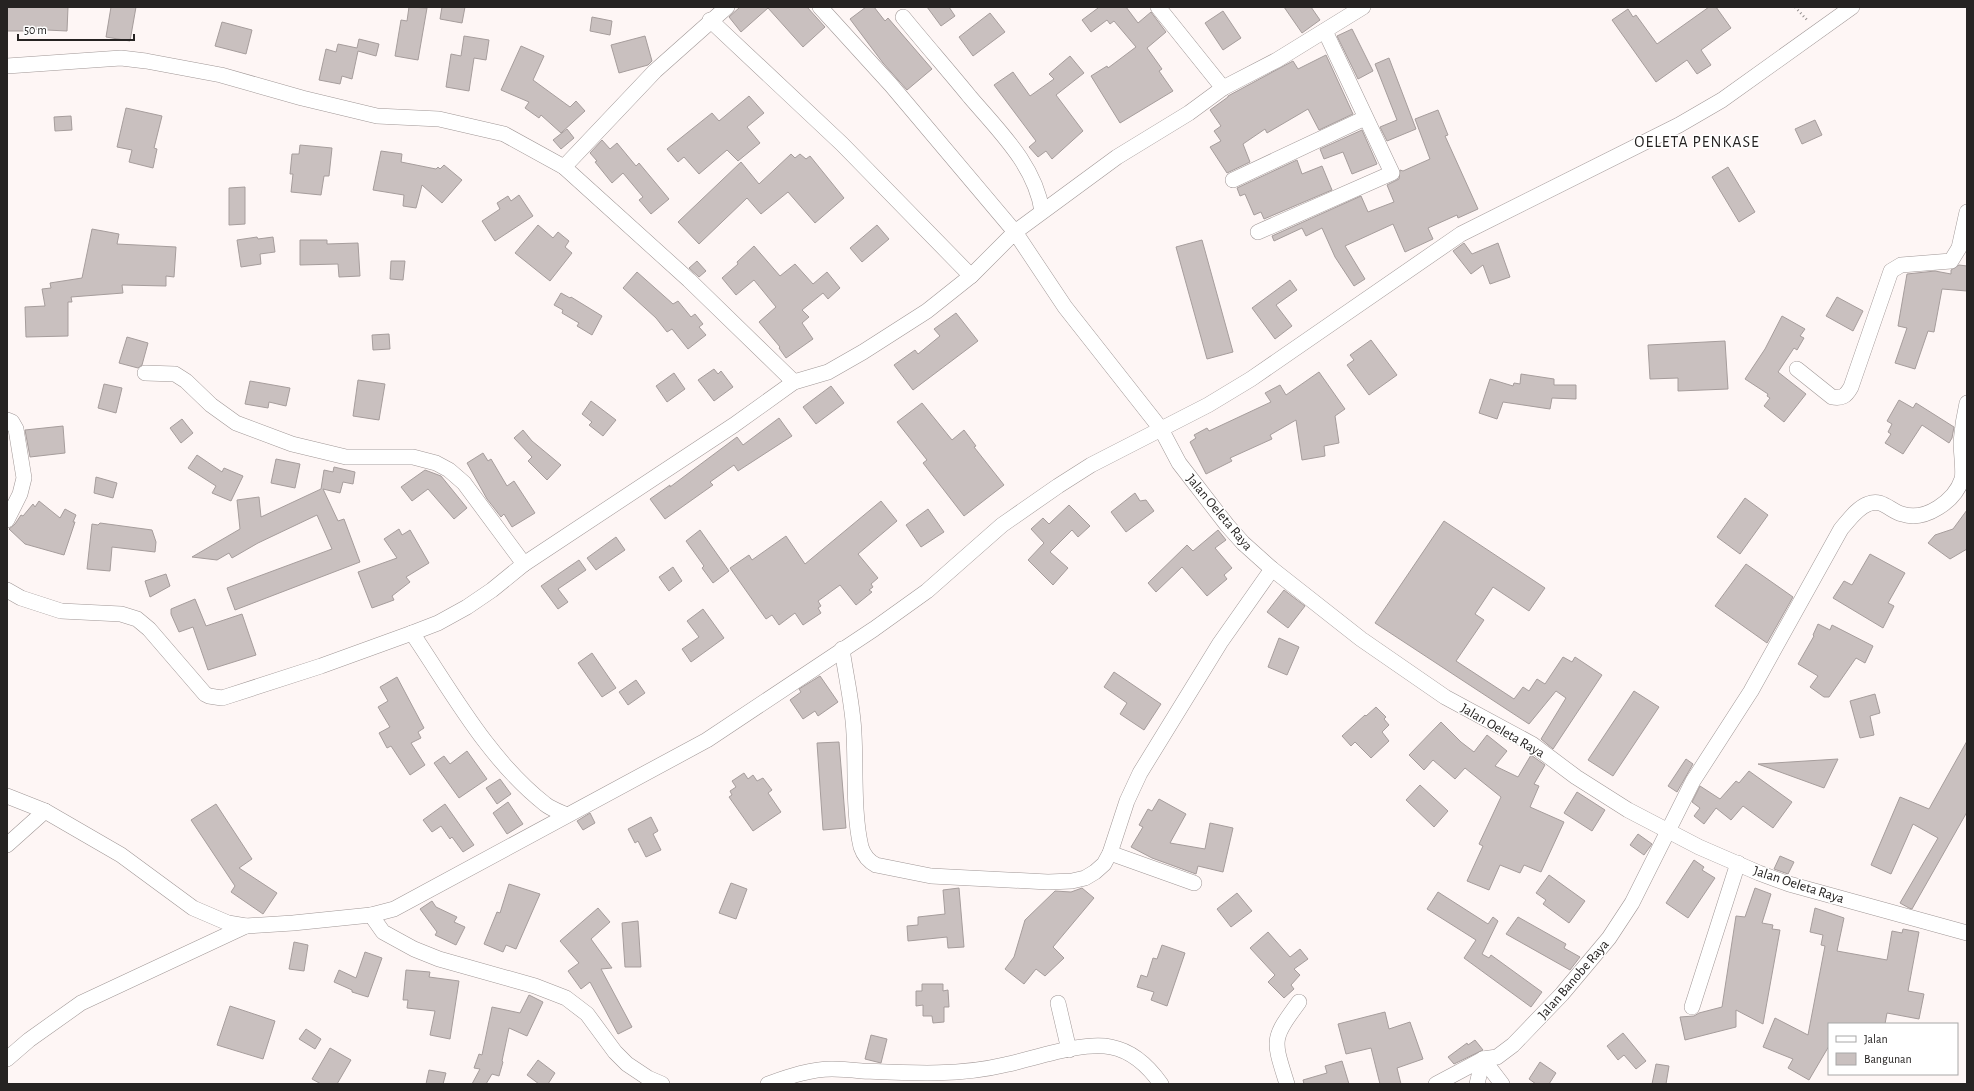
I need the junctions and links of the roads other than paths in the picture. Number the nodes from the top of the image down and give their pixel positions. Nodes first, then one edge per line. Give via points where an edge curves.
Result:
1 (727, 7) edge
2 (820, 7) edge
3 (1158, 7) edge
4 (1363, 7) edge
5 (1852, 7) edge
6 (903, 17) dead end
7 (710, 20) junction
8 (1325, 31) junction
9 (7, 66) edge
10 (1223, 88) junction
11 (1365, 118) junction
12 (564, 167) junction
13 (1234, 180) dead end
14 (1042, 211) junction
15 (1967, 212) edge
16 (1015, 232) junction
17 (1258, 232) dead end
18 (971, 276) junction
19 (1797, 369) dead end
20 (145, 373) dead end
21 (794, 382) junction
22 (1967, 403) edge
23 (7, 420) edge
24 (1161, 428) junction
25 (7, 520) edge
26 (524, 564) junction
27 (1272, 568) junction
28 (7, 590) edge
29 (412, 633) junction
30 (842, 649) junction
31 (7, 796) edge
32 (44, 811) junction
33 (566, 816) junction
34 (1669, 831) junction
35 (7, 845) edge
36 (1110, 853) junction
37 (1738, 863) junction
38 (1194, 883) dead end
39 (371, 915) junction
40 (246, 926) junction
41 (1967, 933) edge
42 (1299, 1002) dead end
43 (1058, 1003) dead end
44 (1692, 1007) dead end
45 (1069, 1050) junction
46 (7, 1059) edge
47 (1482, 1059) junction
48 (662, 1084) edge
49 (768, 1084) edge
50 (1161, 1084) edge
51 (1287, 1084) edge
52 (1436, 1084) edge
53 (1477, 1084) edge
54 (1502, 1084) edge

1 - 7 street
2 - 16 street, Jalan Oeleta Raya via 891,85
3 - 10 street
4 - 8 street
5 - 24 street via 1722,100 1679,125 1461,234 1374,292 1285,357 1208,405
6 - 14 street via 1008,141 1024,164 1040,200
7 - 12 street via 655,71
7 - 18 street via 842,144
8 - 10 street
8 - 11 street
9 - 12 street via 121,58 146,61 220,75 377,116 439,119 474,125 504,134
10 - 14 street via 1189,113 1117,157
11 - 13 street
11 - 17 street via 1392,173
12 - 21 street via 689,280
14 - 16 street
15 - 19 street via 1959,248 1951,261 1901,265 1891,271 1850,387 1844,396 1832,396
16 - 18 street
16 - 24 street, Jalan Oeleta Raya via 1065,307
18 - 21 street via 927,311 863,352 828,372
20 - 26 street via 175,374 236,423 292,444 346,457 413,457 436,463 464,483
21 - 26 street via 734,425
22 - 34 street, Jalan Banobe Raya via 1961,441 1961,464 1964,473 1952,496 1929,512 1914,517 1901,514 1881,503 1872,503 1860,510 1845,525 1751,691 1693,781
23 - 25 street via 12,422 16,429 24,478 20,494
24 - 27 street, Jalan Oeleta Raya via 1179,463 1227,525
24 - 30 street via 1091,465 1024,508 979,543 927,591
26 - 29 street via 467,607 438,623
27 - 34 street, Jalan Oeleta Raya via 1361,639 1445,698 1532,744 1576,777 1628,810
27 - 36 street via 1220,643 1140,773 1127,801
28 - 29 street via 21,598 61,611 121,614 137,619 149,629 205,694 215,698 222,698 321,666
29 - 33 street via 472,724 499,758 546,805
30 - 33 street via 707,740
30 - 36 street via 854,732 859,830 864,855 869,861 876,865 931,876 1048,882 1085,878 1104,864
31 - 32 street
32 - 35 street
32 - 40 street via 121,855 193,908 228,923
33 - 39 street via 408,902
34 - 37 street, Jalan Oeleta Raya via 1699,848
34 - 47 street, Jalan Banobe Raya via 1632,903 1609,938 1562,994 1513,1045 1497,1057
36 - 38 street
37 - 41 street, Jalan Oeleta Raya via 1789,884
37 - 44 street
39 - 40 street
39 - 48 street via 383,932 414,949 566,998 587,1014 627,1064
40 - 46 street via 81,1003
42 - 51 street via 1281,1026 1276,1040
43 - 45 street
45 - 49 street via 971,1071 893,1072 832,1069 791,1076
45 - 50 street via 1110,1046 1124,1051 1149,1069
47 - 52 street, Jalan Banobe Raya
47 - 53 street
47 - 54 street

